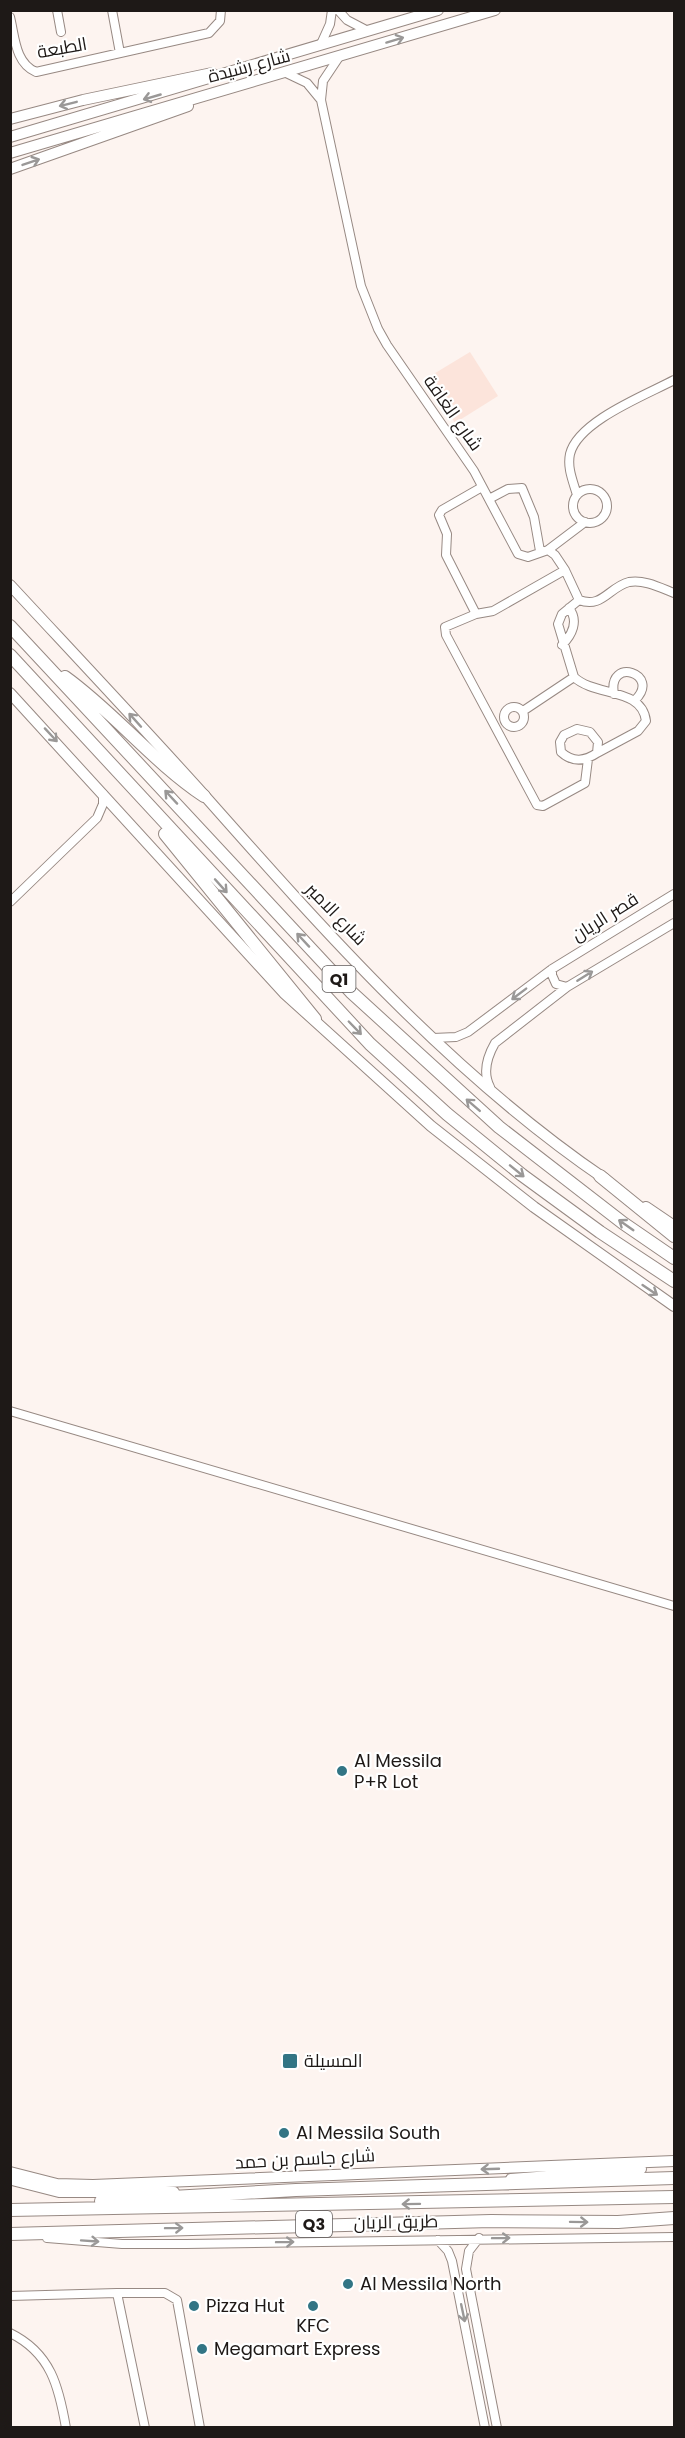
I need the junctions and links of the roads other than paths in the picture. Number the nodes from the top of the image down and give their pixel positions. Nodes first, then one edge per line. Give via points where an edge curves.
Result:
1 (57, 10) edge
2 (112, 10) edge
3 (221, 10) edge
4 (333, 10) edge
5 (338, 10) edge
6 (438, 10) edge
7 (495, 10) edge
8 (10, 17) edge
9 (366, 30) junction
10 (61, 33) dead end
11 (321, 44) junction
12 (120, 53) junction
13 (339, 57) junction
14 (228, 72) junction
15 (286, 73) junction
16 (200, 97) junction
17 (321, 100) junction
18 (10, 119) edge
19 (10, 137) edge
20 (10, 153) edge
21 (10, 169) edge
22 (675, 380) edge
23 (482, 487) junction
24 (577, 495) junction
25 (489, 499) junction
26 (585, 522) junction
27 (544, 551) junction
28 (565, 570) junction
29 (10, 585) edge
30 (675, 593) edge
31 (579, 600) junction
32 (569, 608) junction
33 (476, 614) junction
34 (10, 626) edge
35 (562, 645) junction
36 (10, 655) edge
37 (40, 659) junction
38 (574, 677) junction
39 (10, 693) edge
40 (614, 694) junction
41 (635, 700) junction
42 (523, 711) dead end
43 (597, 753) junction
44 (588, 759) junction
45 (103, 791) junction
46 (139, 796) junction
47 (204, 796) junction
48 (124, 814) junction
49 (97, 818) junction
50 (675, 894) edge
51 (10, 902) edge
52 (675, 923) edge
53 (552, 969) junction
54 (567, 987) junction
55 (315, 1019) junction
56 (433, 1038) junction
57 (492, 1090) junction
58 (600, 1176) junction
59 (675, 1226) edge
60 (675, 1236) edge
61 (675, 1258) edge
62 (675, 1281) edge
63 (675, 1306) edge
64 (10, 1411) edge
65 (675, 1606) edge
66 (675, 2160) edge
67 (675, 2166) edge
68 (10, 2172) edge
69 (675, 2178) edge
70 (10, 2179) edge
71 (502, 2182) junction
72 (235, 2193) junction
73 (675, 2197) edge
74 (71, 2209) junction
75 (10, 2210) edge
76 (675, 2218) edge
77 (618, 2222) junction
78 (675, 2223) edge
79 (10, 2234) edge
80 (675, 2237) edge
81 (479, 2238) junction
82 (438, 2240) junction
83 (117, 2294) junction
84 (10, 2296) edge
85 (10, 2333) edge
86 (485, 2368) junction
87 (474, 2371) junction
88 (66, 2427) edge
89 (145, 2427) edge
90 (201, 2427) edge
91 (485, 2427) edge
92 (496, 2427) edge

1 - 10 street
2 - 12 street
3 - 12 street via 220,21 210,33
4 - 11 street
5 - 9 street
6 - 9 main road, شارع رشيدة
13 -> 7 main road, شارع رشيدة
8 - 12 street, الطبعة via 19,55 36,72
9 - 11 main road, شارع رشيدة
11 - 14 main road, شارع رشيدة
13 - 15 main road, شارع رشيدة
13 - 17 street, شارع الغافة via 327,72
14 -> 18 main road via 184,78
14 -> 19 main road, شارع رشيدة
15 - 16 main road, شارع رشيدة
15 - 17 street via 307,83
16 - 20 main road, شارع رشيدة
21 -> 16 main road via 179,111
17 - 23 street, شارع الغافة via 361,286 378,330
22 - 24 street via 581,433 569,461
23 - 25 street, شارع الغافة
23 - 33 street via 439,515 447,534 446,555
24 - 26 street via 575,513
24 - 26 street via 585,489 595,489 606,499 603,517
25 - 27 street, شارع الغافة via 518,554 528,557
25 - 27 street via 508,489 522,488
26 - 27 street
27 - 28 street via 555,555
28 - 31 street
28 - 33 street via 493,611
47 -> 29 main road, شارع الامير
30 - 31 street via 632,582 622,584 600,601
31 - 32 street
32 - 35 street via 559,619
32 - 35 street via 573,627
33 - 44 street via 446,627 446,635 537,805 543,806 585,783
34 - 37 highway, Q1
35 - 38 street
36 - 46 highway, Q1
37 - 47 highway via 95,699 177,778
61 -> 37 highway, Q1 via 499,1127 351,992
38 - 40 street
38 - 42 street
39 -> 45 main road
40 - 41 street
40 - 41 street via 616,677 632,672 643,685
41 - 43 street via 644,710 646,721 630,736
43 - 44 street
43 - 44 street via 598,742 590,732 577,729 564,735 561,752 575,760
45 - 48 main road
45 - 49 street
46 - 55 highway via 168,839
46 -> 62 highway, Q1 via 378,1052 522,1176
47 - 56 main road, شارع الامير via 264,864
48 - 49 street
48 - 55 main road via 260,968
49 - 51 street
50 - 53 street, قصر الريان
54 -> 52 street
53 - 54 street via 556,984
53 -> 56 street, قصر الريان via 468,1032
54 - 57 street via 495,1043 488,1055 485,1079
55 -> 63 main road via 431,1126 534,1207
56 - 57 main road, شارع الامير
57 - 58 main road, شارع الامير
58 - 59 main road, شارع الامير
58 - 60 highway
64 - 65 street
66 -> 68 main road, شارع جاسم بن حمد via 93,2185 57,2184
67 - 71 main road via 525,2176
69 - 71 highway
70 - 72 main road via 66,2192
71 - 72 highway
72 - 74 highway via 109,2200
73 -> 74 highway, طريق الريان / Q3
74 - 75 highway, طريق الريان / Q3
76 - 77 highway, طريق الريان / Q3
77 - 78 highway
79 -> 77 highway, طريق الريان / Q3 via 481,2221
79 -> 82 street, طريق الريان via 122,2244
81 -> 80 street, طريق الريان
81 - 82 street, طريق الريان
81 - 86 street via 469,2251 466,2269
82 -> 87 street via 452,2261
83 - 84 street
83 - 89 street
83 - 90 street via 165,2293 177,2300
85 - 88 street via 32,2347 51,2369
86 - 87 street
86 - 92 street
87 - 91 street

